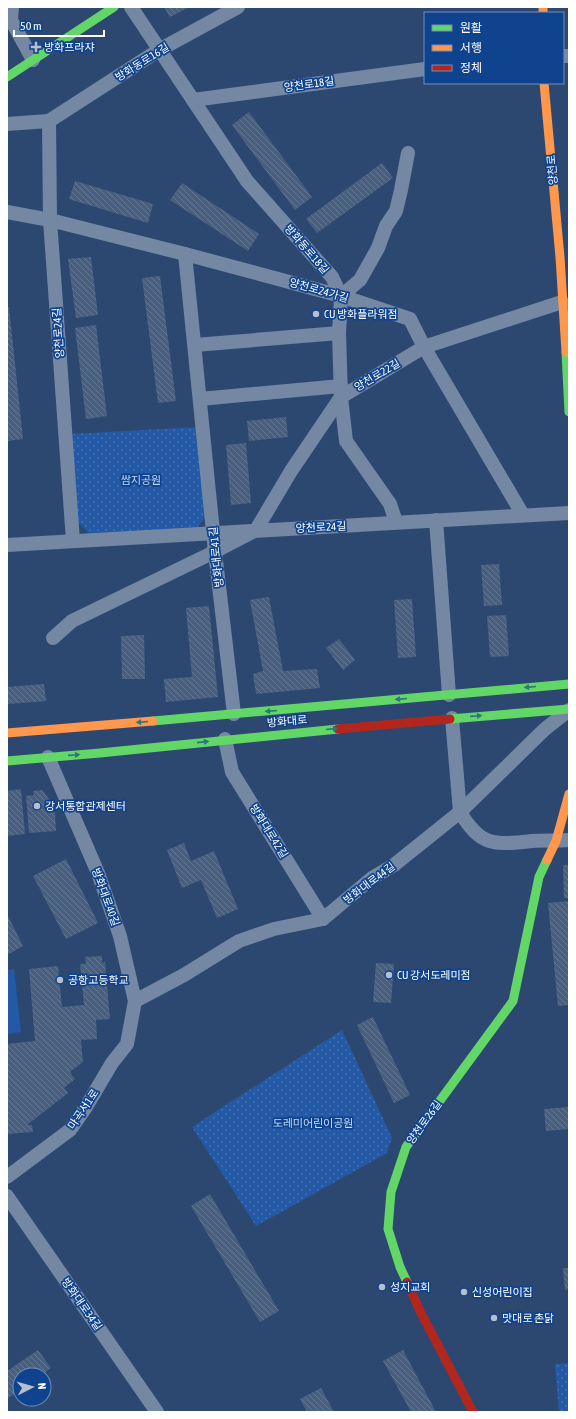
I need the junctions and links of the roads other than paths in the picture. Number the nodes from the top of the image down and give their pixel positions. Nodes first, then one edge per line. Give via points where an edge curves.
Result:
1 (12, 7) edge
2 (114, 7) edge
3 (131, 7) edge
4 (238, 7) edge
5 (159, 50) junction
6 (33, 60) junction
7 (424, 69) edge
8 (7, 76) edge
9 (544, 84) edge
10 (193, 100) junction
11 (49, 121) junction
12 (7, 124) edge
13 (408, 153) dead end
14 (7, 212) edge
15 (50, 220) junction
16 (186, 254) junction
17 (565, 257) edge
18 (341, 296) junction
19 (562, 302) junction
20 (339, 333) junction
21 (195, 345) junction
22 (424, 347) junction
23 (341, 392) junction
24 (200, 399) junction
25 (569, 412) edge
26 (569, 513) edge
27 (523, 515) junction
28 (436, 520) junction
29 (396, 522) junction
30 (256, 530) junction
31 (213, 533) junction
32 (74, 541) junction
33 (7, 545) edge
34 (215, 552) junction
35 (52, 638) dead end
36 (569, 684) edge
37 (450, 694) junction
38 (569, 709) edge
39 (234, 714) junction
40 (452, 718) junction
41 (7, 733) edge
42 (225, 739) junction
43 (48, 757) junction
44 (7, 761) edge
45 (569, 794) edge
46 (460, 812) junction
47 (562, 840) edge
48 (323, 919) junction
49 (135, 1001) junction
50 (127, 1044) joint
51 (7, 1177) edge
52 (7, 1196) edge
53 (157, 1412) edge
54 (473, 1412) edge

1 - 6 street via 12,20
2 - 6 main road
3 - 5 street, 방화동로18길
4 - 5 street, 방화동로16길
5 - 10 street, 방화동로18길
5 - 11 street, 방화동로16길
6 - 8 main road
7 - 10 street, 양천로18길
9 - 17 main road, 양천로
10 - 18 street, 방화동로18길 via 247,181 332,277
11 - 12 street, 방화동로16길
11 - 15 street
13 - 18 street via 396,211 360,280
14 - 15 street, 양천로24가길
15 - 16 street, 양천로24가길
15 - 32 street, 양천로24길
16 - 18 street, 양천로24가길
16 - 21 street, 방화대로41길
17 - 19 main road, 양천로
18 - 20 street, 방화동로18길
18 - 22 street, 양천로24가길 via 410,319
19 - 22 street, 양천로22길
19 - 25 main road, 양천로
20 - 21 street
20 - 23 street, 방화동로18길
21 - 24 street, 방화대로41길
22 - 23 street, 양천로22길
22 - 27 street, 양천로24가길
23 - 24 street
23 - 29 street, 방화동로18길 via 346,441 390,504
23 - 30 street, 양천로22길
24 - 31 street, 방화대로41길
26 - 27 street, 양천로24길
27 - 28 street, 양천로24길
28 - 29 street, 양천로24길
28 - 37 street
29 - 30 street, 양천로24길
30 - 31 street, 양천로24길
30 - 34 street
31 - 32 street, 양천로24길
31 - 34 street, 방화대로41길
32 - 33 street, 양천로24길
34 - 35 street via 72,621
34 - 39 street, 방화대로41길
36 -> 37 main road, 방화대로
37 -> 39 main road, 방화대로
40 -> 38 main road, 방화대로
38 - 46 street, 방화대로44길
39 -> 41 main road, 방화대로
42 -> 40 main road, 방화대로
40 - 46 street
43 -> 42 main road, 방화대로
42 - 48 street, 방화대로42길 via 232,772
43 - 44 main road, 방화대로
43 - 49 street, 방화대로40길 via 108,901 120,936
45 - 47 main road, 양천로26길
46 - 47 street via 476,834 494,843
46 - 48 street, 방화대로44길 via 394,865 372,878
47 - 54 main road, 양천로26길 via 539,877 514,1001 406,1147 391,1192 388,1229 400,1267
48 - 49 street, 방화대로44길 via 274,929 239,941
49 - 50 street, 방화대로40길
50 - 51 street, 마곡서1로 via 112,1063 70,1130
52 - 53 street, 방화대로34길

